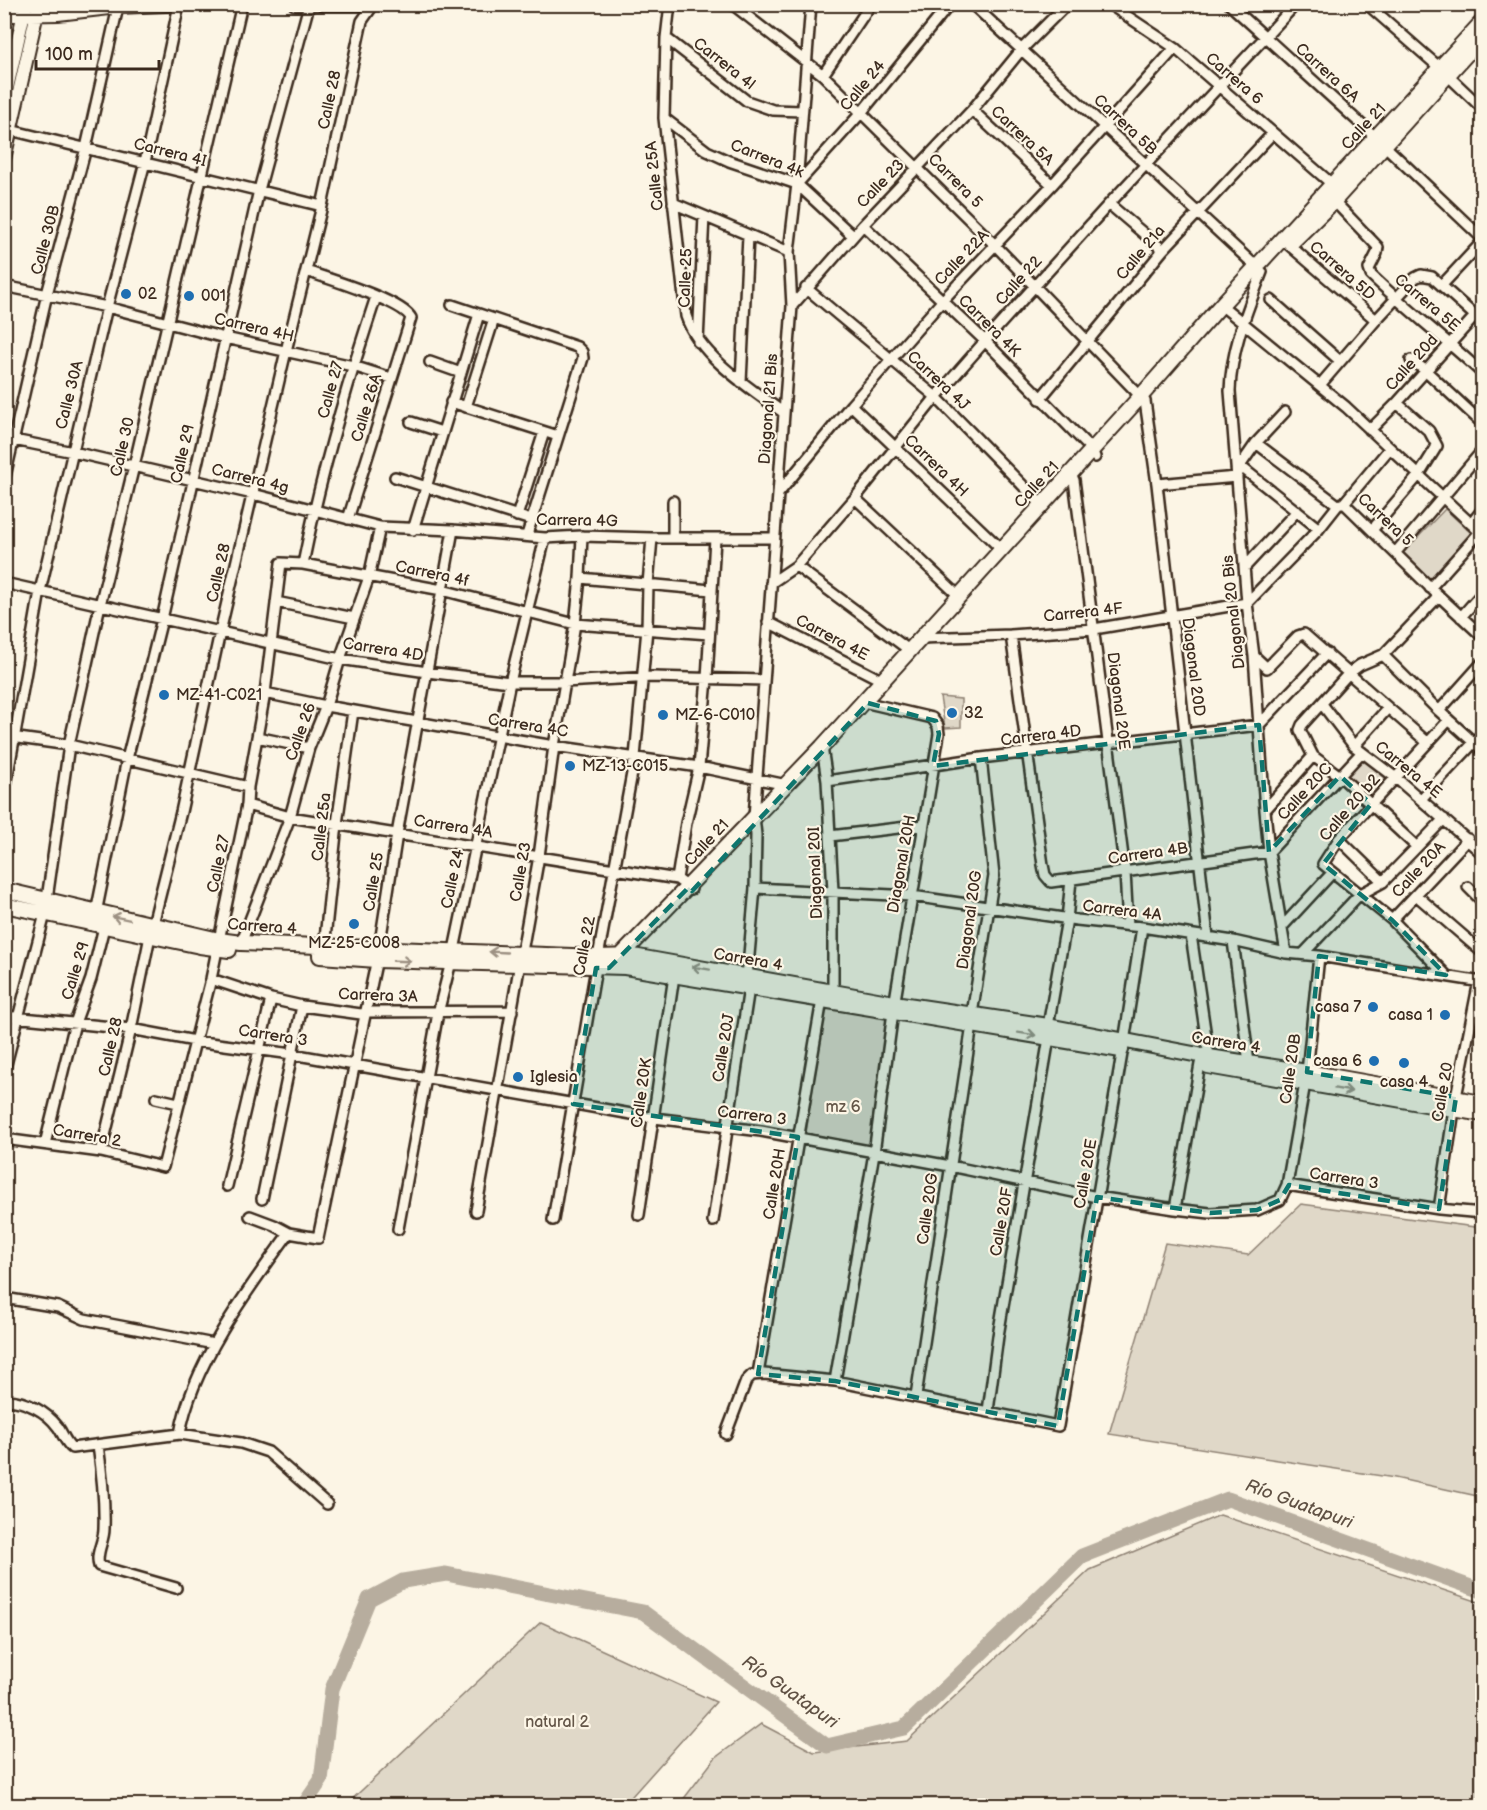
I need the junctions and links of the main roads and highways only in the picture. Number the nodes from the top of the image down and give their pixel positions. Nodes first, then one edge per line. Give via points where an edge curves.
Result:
1 (1482, 22) edge
2 (1482, 37) edge
3 (1444, 72) junction
4 (1380, 141) junction
5 (1259, 269) junction
6 (1093, 454) junction
7 (926, 638) junction
8 (823, 750) junction
9 (755, 820) junction
10 (4, 890) edge
11 (4, 905) edge
12 (152, 930) junction
13 (218, 945) junction
14 (378, 954) junction
15 (622, 962) junction
16 (748, 982) junction
17 (1204, 1061) junction
18 (1306, 1078) junction
19 (1456, 1103) junction
20 (1482, 1103) edge
21 (1482, 1114) edge

1 - 3 main road, Calle 21
2 - 3 main road, Calle 21
3 - 4 main road, Calle 21
4 - 5 main road, Calle 21 via 1333,185
4 - 5 main road, Calle 21 via 1334,201
5 - 6 main road, Calle 21
6 - 7 main road, Calle 21 via 1074,480
6 - 7 main road, Calle 21 via 1041,504
7 - 8 main road, Calle 21
7 - 8 main road, Calle 21 via 881,680
8 - 9 main road, Calle 21
8 - 9 main road, Calle 21
9 - 15 main road, Calle 21 via 686,886
12 -> 10 main road, Carrera 4
11 - 12 main road, Carrera 4 via 104,927
12 - 13 main road, Carrera 4
13 - 14 main road, Carrera 4
13 - 14 main road, Carrera 4 via 241,943
14 - 15 main road, Carrera 4
16 -> 15 main road, Carrera 4
15 - 16 main road, Carrera 4 via 674,975
16 - 17 main road, Carrera 4
17 - 18 main road, Carrera 4
17 - 18 main road, Carrera 4 via 1250,1063
18 - 19 main road, Carrera 4
19 - 20 main road, Carrera 4
19 - 21 main road, Carrera 4

